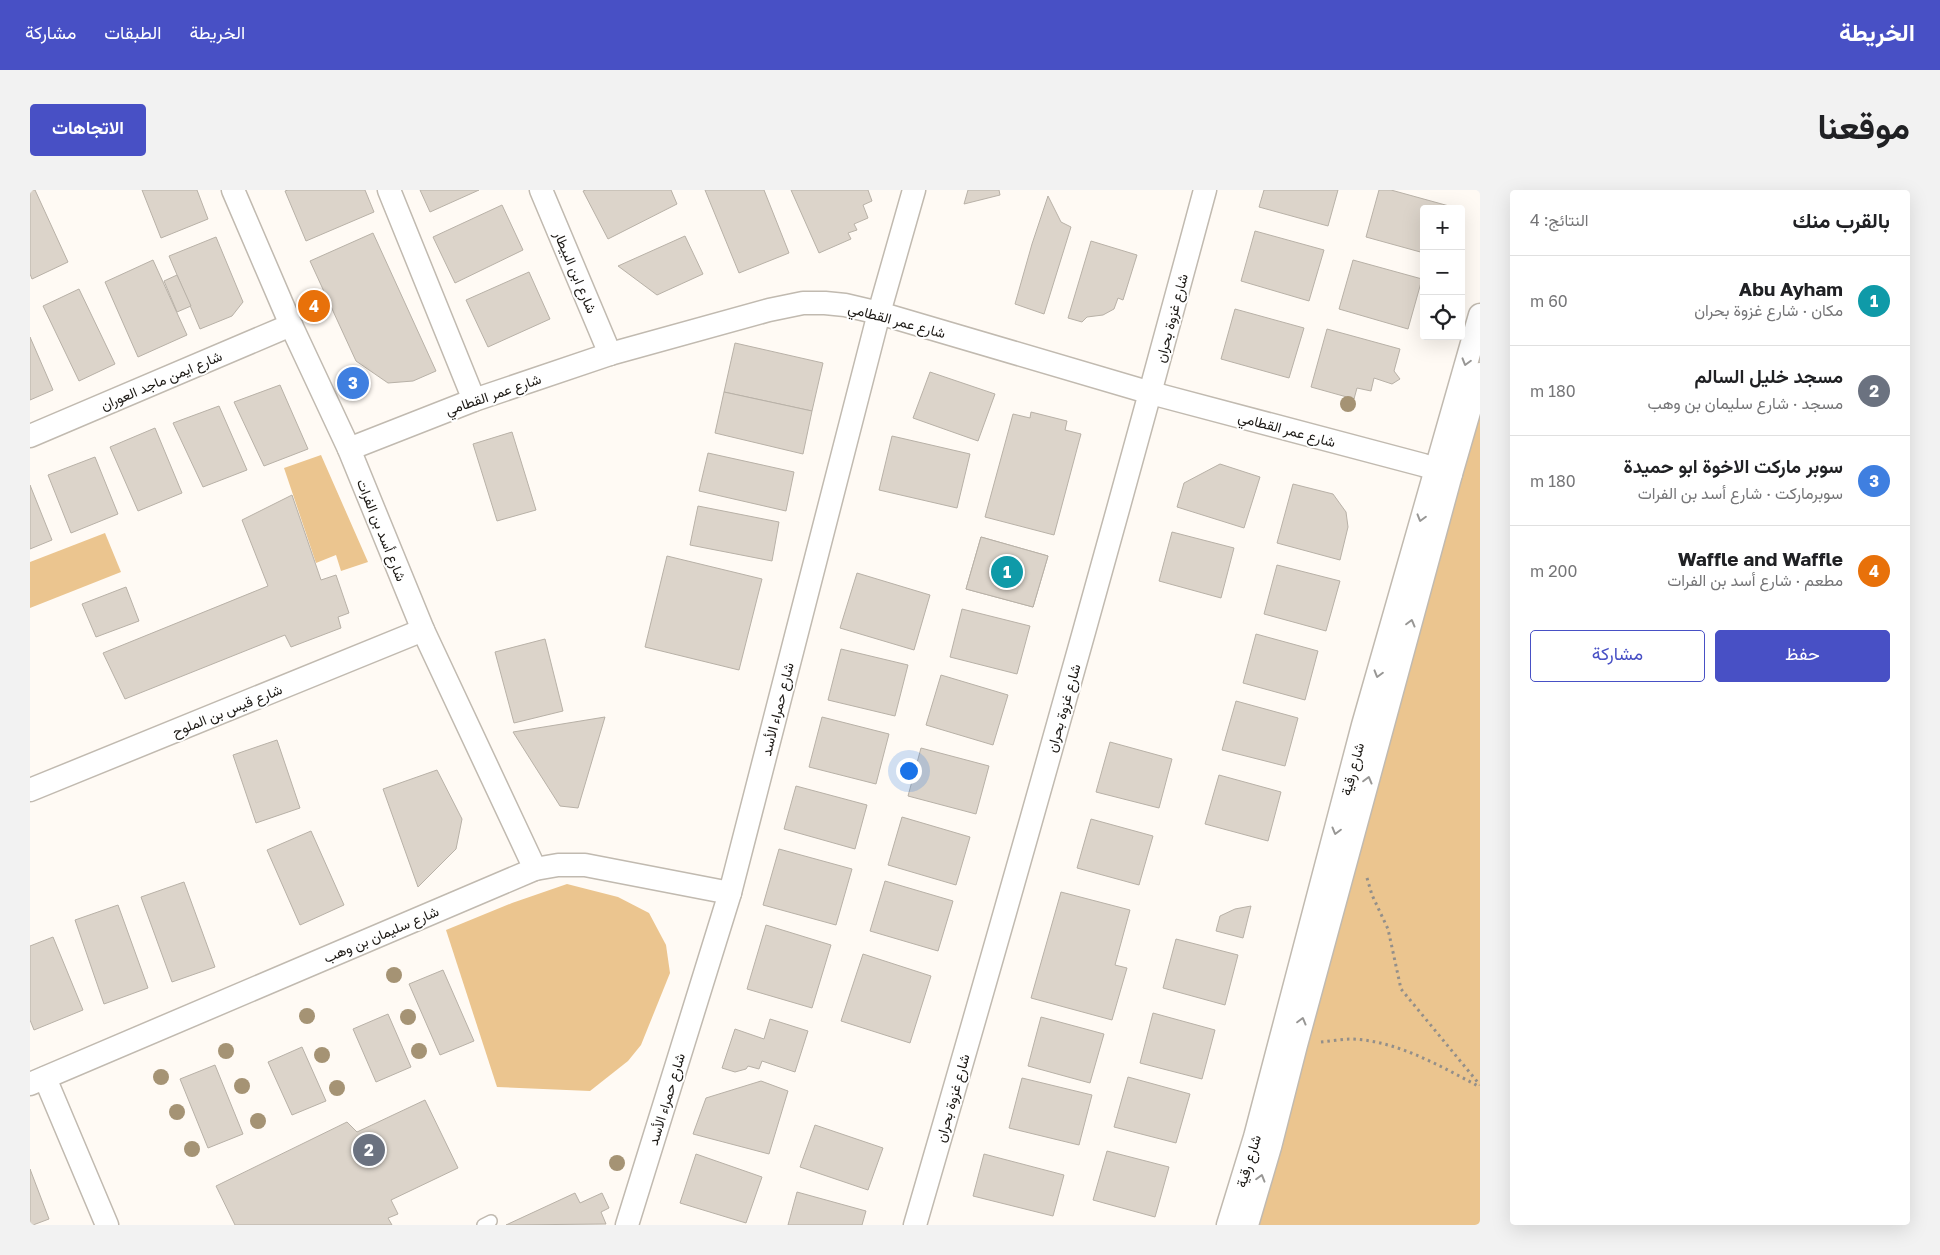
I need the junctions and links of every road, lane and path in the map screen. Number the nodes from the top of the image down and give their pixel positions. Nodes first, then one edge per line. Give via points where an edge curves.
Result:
1 (233, 190) edge
2 (389, 190) edge
3 (541, 190) edge
4 (914, 190) edge
5 (1205, 190) edge
6 (879, 313) junction
7 (1480, 315) edge
8 (291, 325) junction
9 (610, 354) junction
10 (1480, 374) edge
11 (1151, 393) junction
12 (474, 400) junction
13 (30, 436) edge
14 (349, 449) junction
15 (1443, 472) junction
16 (423, 630) junction
17 (30, 790) edge
18 (1349, 852) junction
19 (535, 868) junction
20 (730, 893) junction
21 (1296, 1045) junction
22 (38, 1081) edge
23 (1480, 1086) edge
24 (107, 1225) edge
25 (627, 1225) edge
26 (915, 1225) edge
27 (1228, 1225) edge
28 (1247, 1225) edge

1 - 8 street, شارع أسد بن الفرات
2 - 12 street
3 - 9 street, شارع ابن البيطار
4 - 6 street, شارع حمراء الأسد
5 - 11 street, شارع غزوة بحران
6 - 9 street, شارع عمر القطامي via 845,305 803,303
6 - 11 street, شارع عمر القطامي
6 - 20 street, شارع حمراء الأسد
7 -> 15 street, شارع رقية
8 - 13 street, شارع ايمن ماجد العوران
8 - 14 street, شارع أسد بن الفرات
9 - 12 street, شارع عمر القطامي
10 - 15 street, شارع رقية
11 - 15 street, شارع عمر القطامي
11 - 26 street, شارع غزوة بحران
12 - 14 street, شارع عمر القطامي
14 - 16 street, شارع أسد بن الفرات
18 -> 15 street, شارع رقية
15 -> 27 street, شارع رقية via 1363,725 1255,1137
16 - 17 street, شارع قيس بن الملوح
16 - 19 street, شارع أسد بن الفرات
21 -> 18 street, شارع رقية
18 - 23 path via 1361,856 1372,895 1388,929 1401,989
19 - 20 street, شارع سليمان بن وهب via 585,865
19 - 22 street, شارع سليمان بن وهب
20 - 25 street, شارع حمراء الأسد
21 - 23 path via 1352,1039 1391,1046 1431,1061
28 -> 21 street, شارع رقية
22 - 24 street, شارع سليمان بن وهب

